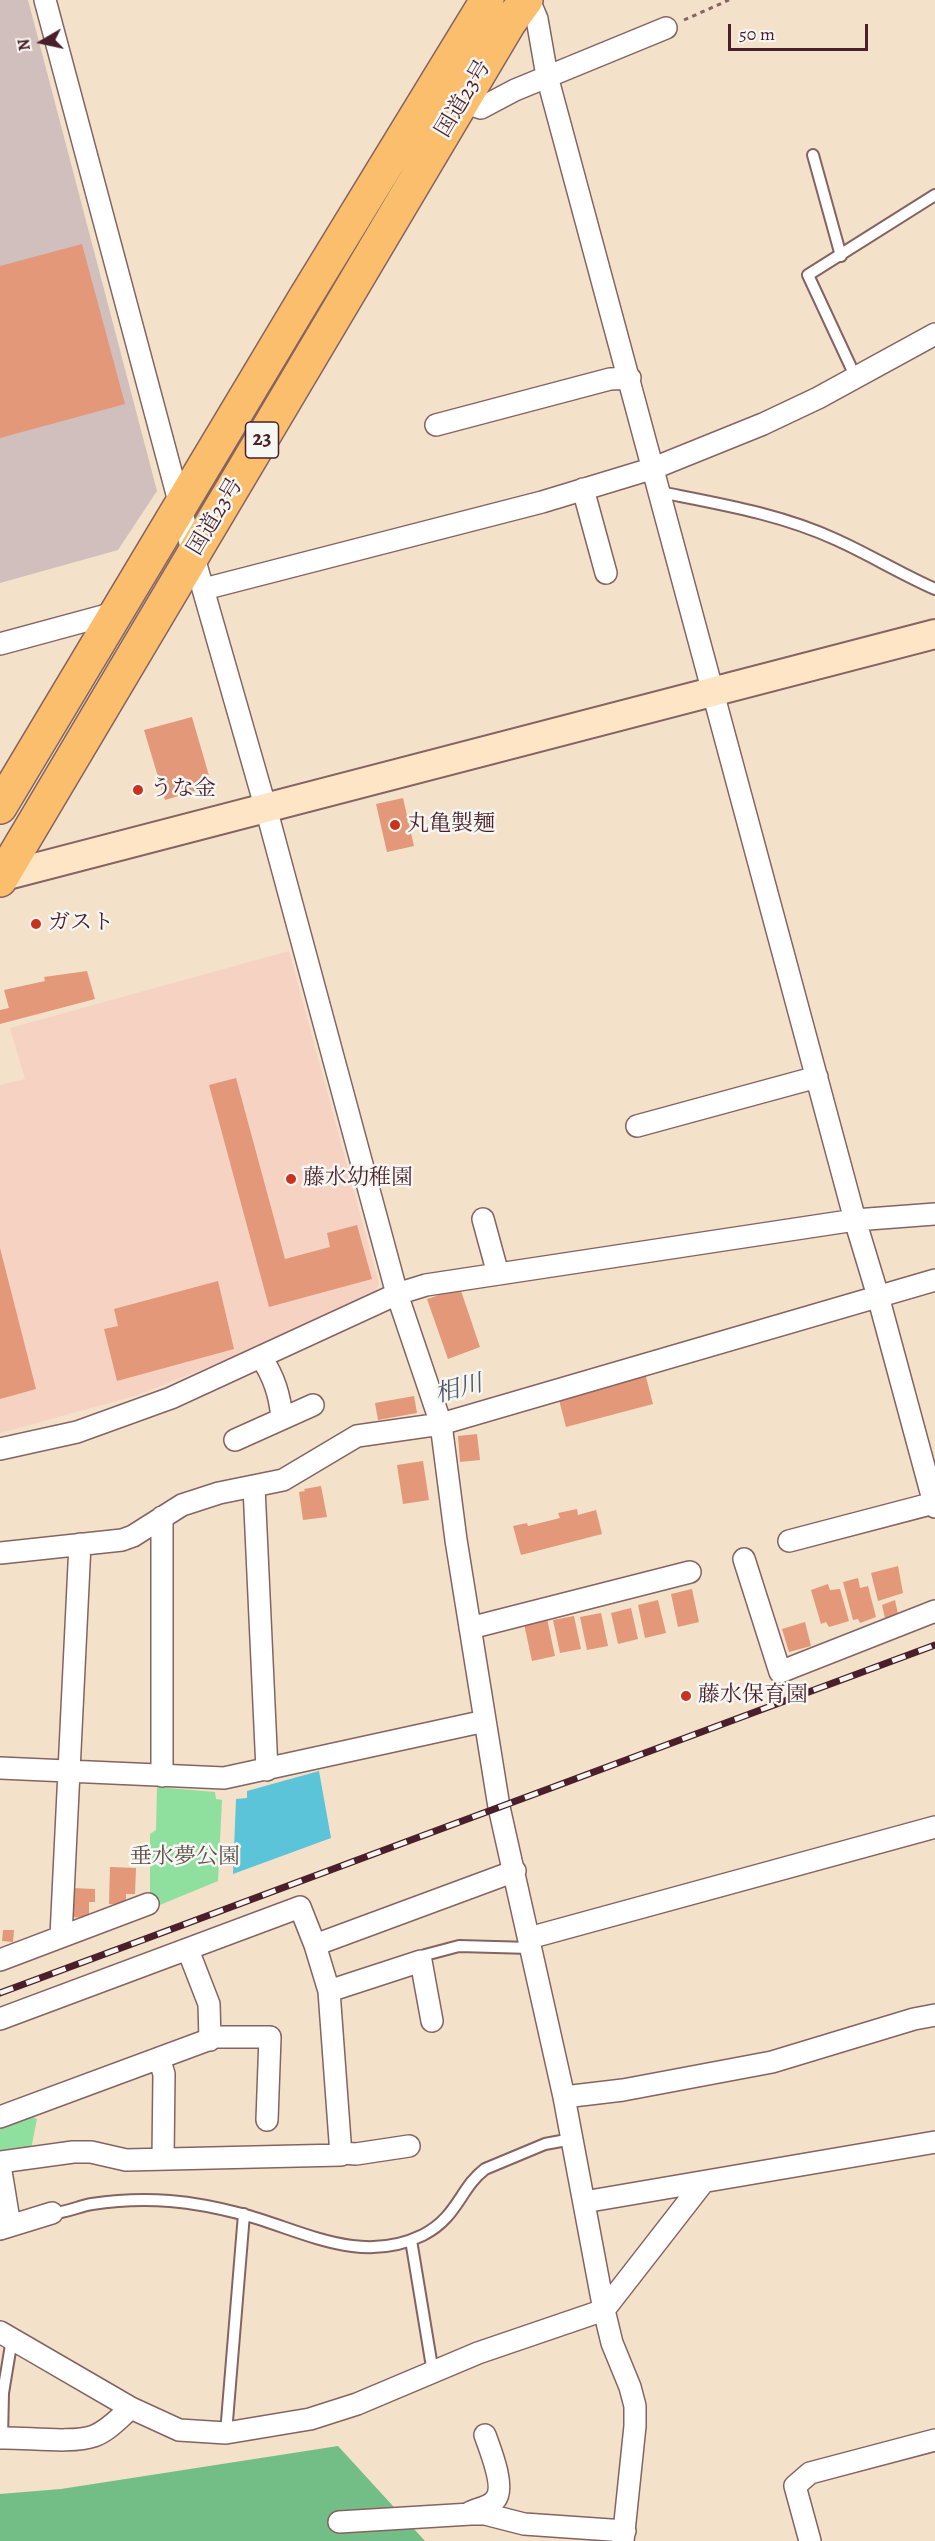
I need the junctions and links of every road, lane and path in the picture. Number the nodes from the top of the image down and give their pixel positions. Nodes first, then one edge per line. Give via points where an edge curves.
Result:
1 (45, 0) edge
2 (487, 0) edge
3 (527, 0) edge
4 (729, 0) edge
5 (666, 28) joint
6 (547, 76) junction
7 (462, 102) junction
8 (813, 155) dead end
9 (935, 195) edge
10 (841, 256) junction
11 (935, 334) edge
12 (630, 378) junction
13 (856, 378) junction
14 (436, 425) dead end
15 (654, 468) junction
16 (583, 489) junction
17 (660, 492) junction
18 (180, 507) junction
19 (193, 554) junction
20 (606, 573) dead end
21 (204, 589) junction
22 (935, 589) edge
23 (118, 612) junction
24 (935, 634) edge
25 (0, 644) edge
26 (714, 691) junction
27 (0, 807) edge
28 (264, 807) junction
29 (1, 878) edge
30 (817, 1077) junction
31 (637, 1126) dead end
32 (935, 1214) edge
33 (483, 1219) dead end
34 (855, 1220) junction
35 (498, 1274) junction
36 (935, 1280) edge
37 (877, 1290) junction
38 (397, 1294) junction
39 (261, 1357) junction
40 (313, 1405) dead end
41 (439, 1417) junction
42 (282, 1419) junction
43 (235, 1440) dead end
44 (0, 1449) edge
45 (254, 1487) junction
46 (934, 1505) edge
47 (162, 1517) junction
48 (789, 1540) dead end
49 (80, 1544) junction
50 (0, 1553) edge
51 (744, 1559) dead end
52 (690, 1572) dead end
53 (935, 1611) edge
54 (470, 1628) junction
55 (485, 1721) junction
56 (0, 1768) edge
57 (267, 1770) junction
58 (69, 1772) junction
59 (162, 1776) junction
60 (935, 1827) edge
61 (515, 1871) junction
62 (148, 1904) dead end
63 (61, 1936) junction
64 (530, 1943) junction
65 (315, 1945) junction
66 (188, 1950) junction
67 (0, 1960) edge
68 (421, 1961) junction
69 (329, 1991) junction
70 (935, 2015) edge
71 (0, 2019) edge
72 (432, 2021) dead end
73 (210, 2040) junction
74 (159, 2058) junction
75 (564, 2097) junction
76 (0, 2117) edge
77 (267, 2120) dead end
78 (572, 2139) junction
79 (935, 2142) edge
80 (409, 2146) dead end
81 (341, 2153) junction
82 (163, 2158) junction
83 (0, 2163) edge
84 (702, 2184) junction
85 (584, 2202) junction
86 (52, 2213) joint
87 (243, 2214) junction
88 (5, 2227) edge
89 (411, 2240) junction
90 (604, 2310) junction
91 (6, 2336) edge
92 (433, 2373) junction
93 (131, 2408) junction
94 (226, 2433) junction
95 (485, 2435) dead end
96 (1, 2438) edge
97 (935, 2440) edge
98 (465, 2514) junction
99 (339, 2522) dead end
100 (624, 2536) edge
101 (810, 2541) edge

1 - 18 street
2 - 18 highway, 国道23号 / 23
3 - 6 street via 537,19
3 - 7 highway, 国道23号 / 23
4 - 5 path
5 - 6 street
6 - 7 street via 481,108
6 - 12 street
7 - 19 highway, 国道23号 / 23
8 - 10 lane
9 - 10 lane
10 - 13 lane via 808,274
11 - 13 street
12 - 14 street via 610,379
12 - 15 street
13 - 15 street via 763,424
15 - 16 street
15 - 17 street
16 - 20 street
16 - 21 street
17 - 22 lane via 778,518 835,539
17 - 26 street
18 - 19 street
18 - 23 highway, 国道23号 / 23
19 - 21 street
19 - 29 highway, 国道23号 / 23
21 - 28 street
23 - 25 street
23 - 27 highway, 国道23号 / 23
24 - 26 street
26 - 28 street
26 - 30 street
28 - 29 street
28 - 38 street
30 - 31 street
30 - 34 street
32 - 34 street
33 - 35 street
34 - 35 street
34 - 37 street
35 - 38 street via 426,1285
36 - 37 street
37 - 41 street
37 - 46 street
38 - 39 street
38 - 41 street
39 - 42 street via 273,1376
39 - 44 street via 171,1398 77,1432
40 - 42 street
41 - 45 street via 357,1436 283,1480
41 - 54 street via 464,1539
42 - 43 street
45 - 47 street via 196,1500
45 - 57 street
46 - 48 street
47 - 49 street via 133,1536
47 - 59 street
49 - 50 street
49 - 58 street
51 - 53 street via 780,1672
52 - 54 street
54 - 55 street
55 - 57 street
55 - 61 street via 499,1807
56 - 58 street
57 - 59 street via 224,1778
58 - 59 street
58 - 63 street
60 - 64 street
61 - 64 street
61 - 65 street
62 - 63 street
63 - 67 street
64 - 68 lane via 459,1946 425,1955
64 - 75 street
65 - 66 street via 300,1907
65 - 69 street
66 - 71 street
66 - 73 street via 209,2004
68 - 69 street
68 - 72 street
69 - 81 street
70 - 75 street via 772,2062
73 - 74 street
73 - 77 street via 270,2037
74 - 76 street
74 - 82 street via 164,2074
75 - 78 street
78 - 85 street
78 - 89 lane via 545,2144 485,2169 443,2222
79 - 84 street
80 - 81 street
81 - 82 street
82 - 83 street via 126,2160 73,2152
83 - 88 street
84 - 85 street
84 - 90 street
85 - 90 street
86 - 87 lane via 137,2199 187,2203
86 - 88 street
87 - 89 lane via 325,2242 373,2247
87 - 94 lane
89 - 92 lane
90 - 92 street via 478,2353
90 - 100 street via 635,2406
91 - 93 street
91 - 96 lane
92 - 94 street via 310,2419
93 - 94 street via 179,2430
93 - 96 street via 93,2437
95 - 98 street via 499,2494 492,2503
97 - 101 street via 810,2473 795,2486
98 - 99 street
98 - 100 street

